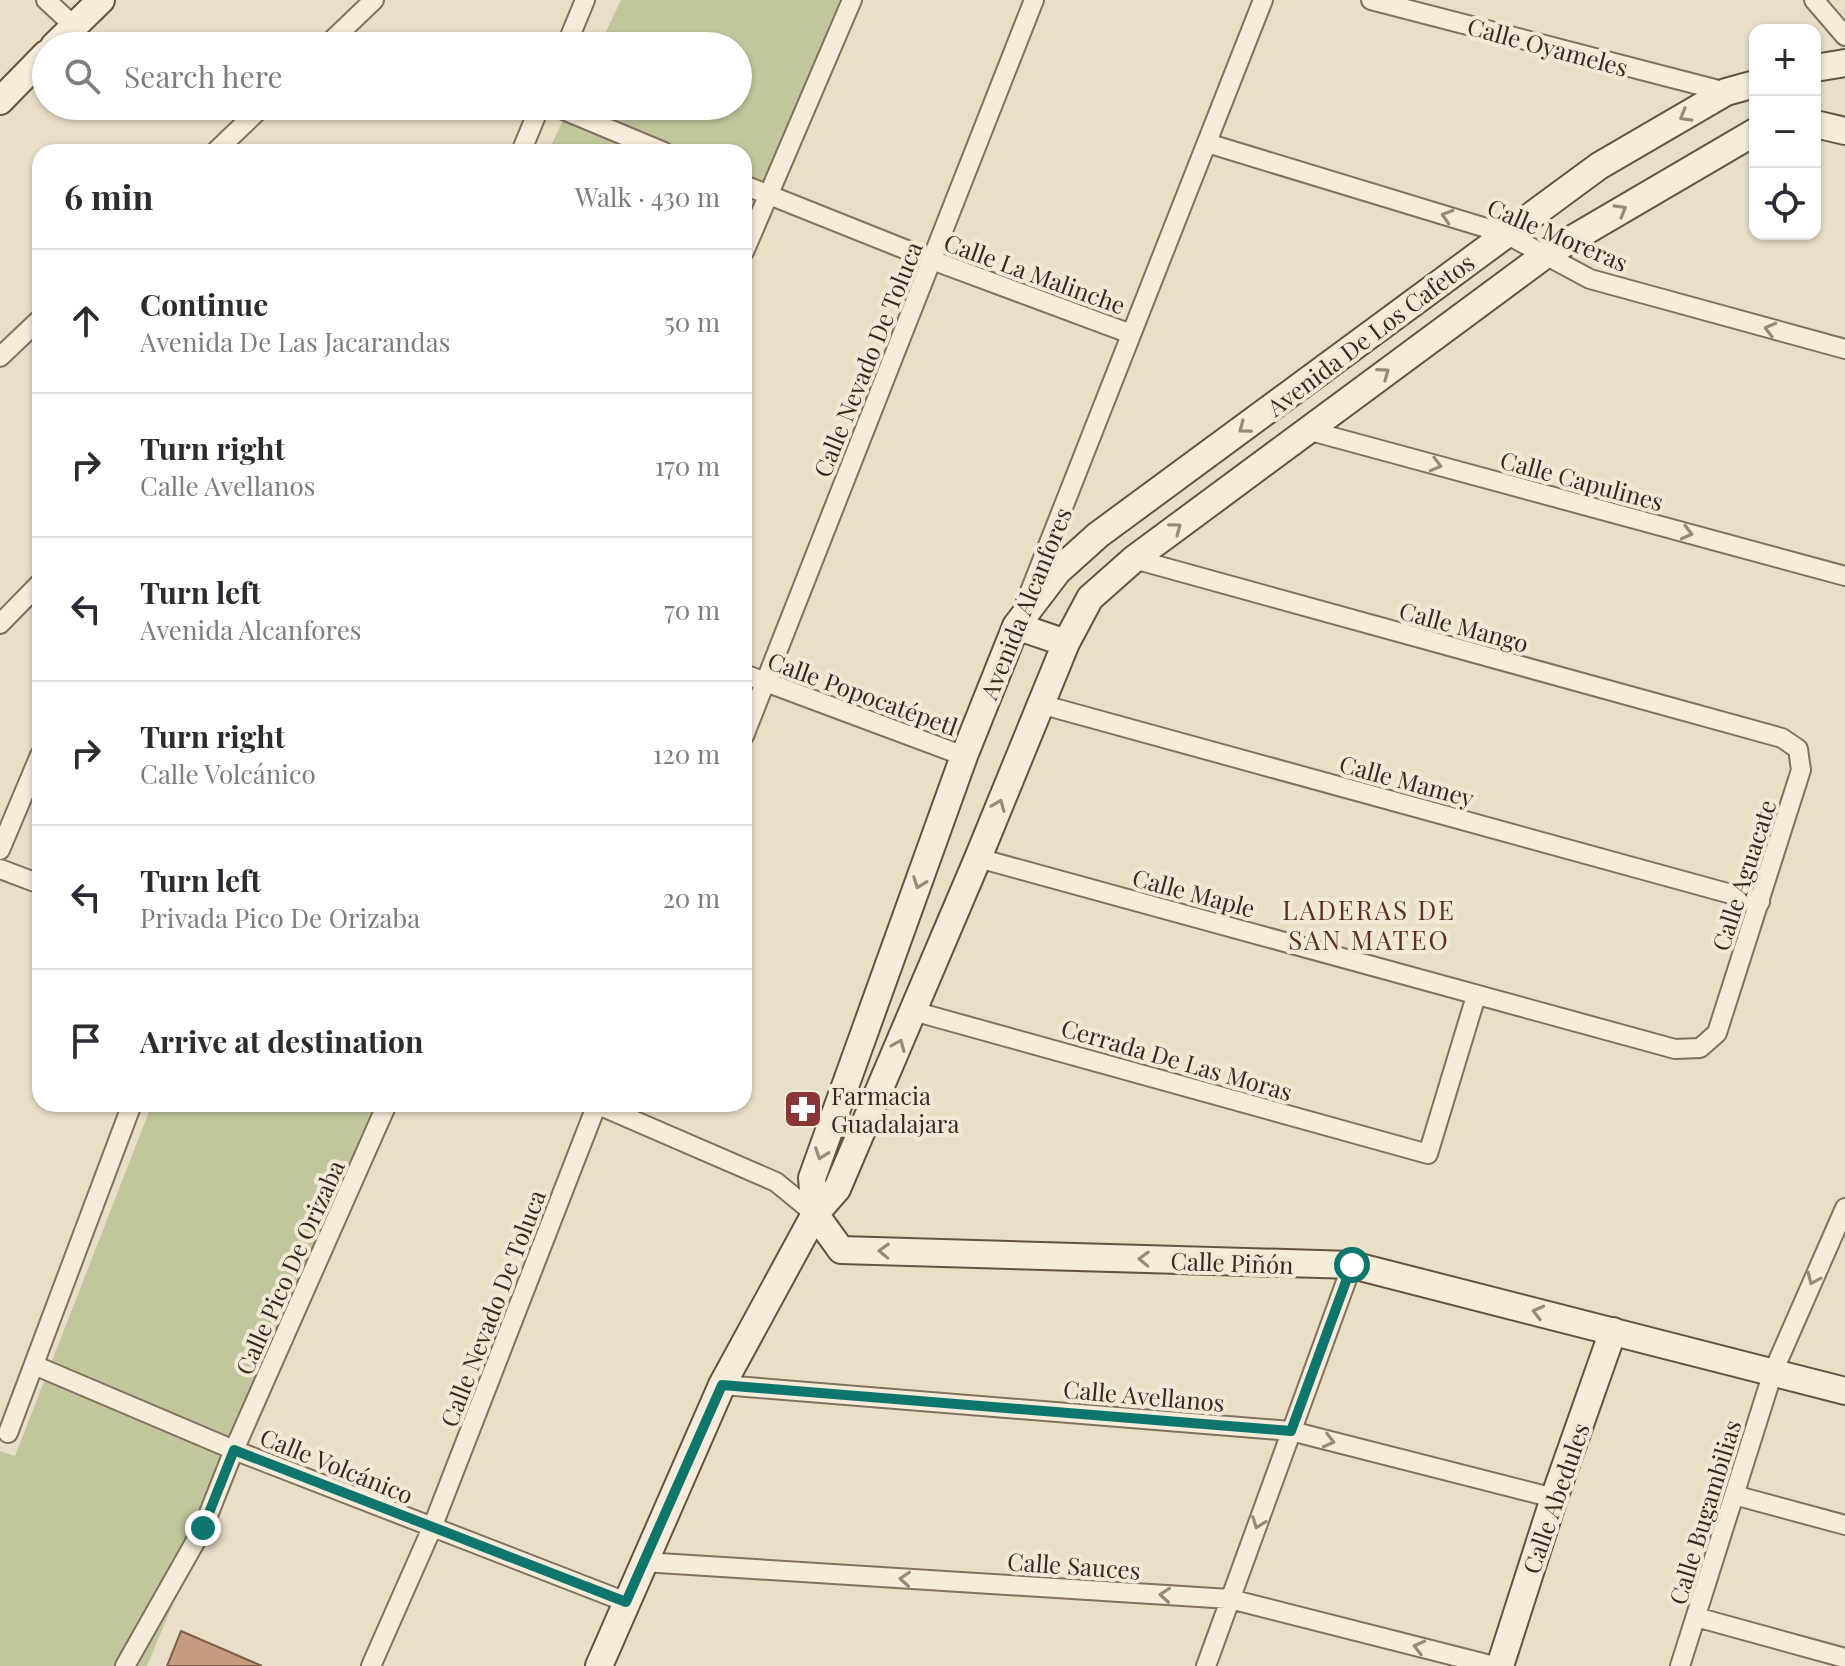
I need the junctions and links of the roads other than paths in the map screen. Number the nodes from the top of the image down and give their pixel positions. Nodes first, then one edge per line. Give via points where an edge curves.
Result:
1 (46, 0) edge
2 (101, 0) edge
3 (374, 0) edge
4 (585, 0) edge
5 (852, 0) edge
6 (1034, 0) edge
7 (1263, 0) edge
8 (1371, 0) edge
9 (1814, 0) edge
10 (74, 26) junction
11 (68, 32) edge
12 (341, 32) edge
13 (572, 32) edge
14 (1845, 36) edge
15 (1845, 63) edge
16 (1821, 67) edge
17 (32, 68) edge
18 (1749, 86) edge
19 (1726, 92) junction
20 (0, 101) edge
21 (248, 120) edge
22 (534, 120) edge
23 (587, 120) edge
24 (1821, 125) edge
25 (1845, 131) edge
26 (1749, 136) edge
27 (1207, 143) junction
28 (223, 144) edge
29 (524, 144) edge
30 (645, 144) edge
31 (752, 188) edge
32 (768, 195) junction
33 (752, 233) edge
34 (1506, 234) junction
35 (1545, 255) junction
36 (932, 260) junction
37 (32, 325) edge
38 (1131, 334) junction
39 (4, 344) edge
40 (1845, 349) edge
41 (1307, 430) junction
42 (1134, 559) junction
43 (1845, 576) edge
44 (32, 591) edge
45 (0, 624) edge
46 (1016, 626) junction
47 (1066, 643) junction
48 (752, 677) edge
49 (766, 682) junction
50 (1040, 704) junction
51 (752, 716) edge
52 (1782, 738) joint
53 (964, 756) junction
54 (32, 774) edge
55 (0, 850) edge
56 (978, 858) junction
57 (0, 869) edge
58 (32, 881) edge
59 (1760, 902) junction
60 (1476, 996) junction
61 (913, 1011) junction
62 (1717, 1033) joint
63 (129, 1112) edge
64 (383, 1112) edge
65 (593, 1112) edge
66 (614, 1112) edge
67 (1845, 1208) edge
68 (815, 1214) junction
69 (1352, 1265) junction
70 (1613, 1331) junction
71 (34, 1365) junction
72 (1773, 1372) junction
73 (722, 1385) junction
74 (1845, 1391) edge
75 (1291, 1431) junction
76 (8, 1433) dead end
77 (234, 1450) junction
78 (1734, 1495) junction
79 (1554, 1498) junction
80 (1845, 1525) edge
81 (432, 1528) junction
82 (643, 1562) junction
83 (1230, 1599) junction
84 (626, 1602) junction
85 (1696, 1617) junction
86 (1845, 1658) edge
87 (125, 1666) edge
88 (371, 1666) edge
89 (599, 1666) edge
90 (1206, 1666) edge
91 (1497, 1666) edge
92 (1680, 1666) edge

1 - 10 street
2 - 10 street
3 - 12 street
4 - 13 street
5 - 32 street
6 - 36 street, Calle Nevado De Toluca
7 - 27 street, Avenida Alcanfores
8 - 19 street, Calle Oyameles
9 - 14 street
10 - 11 street
15 - 16 street
17 - 20 street
18 - 19 street, Avenida De Los Cafetos
19 -> 34 street, Avenida De Los Cafetos via 1599,166
21 - 28 street
22 - 29 street
23 - 30 street
24 - 25 street
35 -> 26 street, Avenida De Los Cafetos
34 -> 27 street, Calle Moreras
27 - 38 street, Avenida Alcanfores
31 - 32 street, Calle La Malinche
32 - 33 street
32 - 36 street, Calle La Malinche
34 - 35 street, Calle Moreras
34 -> 46 street, Avenida De Los Cafetos via 1098,535 1058,571
40 -> 35 street, Calle Moreras via 1590,279
41 -> 35 street, Avenida De Los Cafetos
36 - 38 street, Calle La Malinche
36 - 49 street, Calle Nevado De Toluca
37 - 39 street
38 - 46 street, Avenida Alcanfores
42 -> 41 street, Avenida De Los Cafetos
41 -> 43 street, Calle Capulines
42 - 47 street, Avenida De Los Cafetos via 1090,598
42 - 52 street, Calle Mango
44 - 45 street
46 - 47 street
46 - 53 street, Avenida Alcanfores
47 - 50 street
48 - 49 street, Calle Popocatépetl
49 - 51 street, Calle Nevado De Toluca
49 - 53 street, Calle Popocatépetl
56 -> 50 street
50 - 59 street, Calle Mamey
52 - 59 street, Calle Aguacate via 1798,749 1801,770
53 -> 68 street, Avenida Alcanfores via 812,1178
54 - 55 street
56 - 60 street, Calle Maple
56 - 61 street
57 - 58 street
59 - 62 street, Calle Aguacate
60 - 61 street, Cerrada De Las Moras via 1428,1154
60 - 62 street, Calle Maple via 1675,1049 1700,1048
68 -> 61 street via 837,1189
63 - 71 street
64 - 77 street, Calle Pico De Orizaba
65 - 81 street, Calle Nevado De Toluca
66 - 68 street via 776,1182
67 -> 72 street, Calle Bugambilias
69 -> 68 street, Calle Piñón via 841,1250
68 - 73 street
70 -> 69 street, Calle Piñón
69 - 75 street
70 - 72 street, Calle Piñón
70 - 79 street, Calle Abedules
71 - 76 street
71 - 77 street, Calle Volcánico
72 - 74 street, Calle Piñón
72 - 78 street, Calle Bugambilias
73 - 75 street, Calle Avellanos
73 - 82 street
75 -> 79 street, Calle Avellanos
75 -> 83 street
77 - 81 street, Calle Volcánico
77 - 87 street, Calle Pico De Orizaba via 203,1528
78 - 80 street
78 - 85 street, Calle Bugambilias
79 - 91 street, Calle Abedules
81 - 84 street, Calle Volcánico
81 - 88 street, Calle Nevado De Toluca
83 -> 82 street, Calle Sauces
82 - 84 street
83 - 90 street
91 -> 83 street, Calle Sauces
84 - 89 street
85 - 86 street
85 - 92 street, Calle Bugambilias

